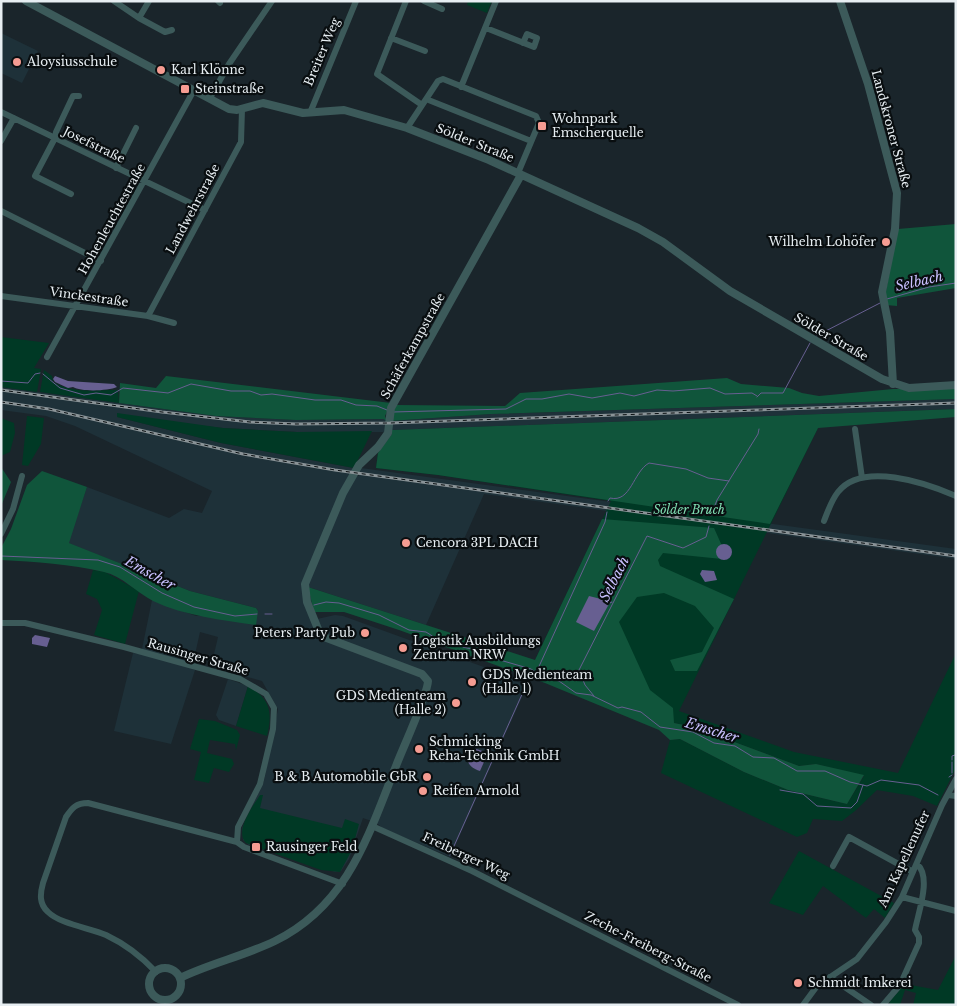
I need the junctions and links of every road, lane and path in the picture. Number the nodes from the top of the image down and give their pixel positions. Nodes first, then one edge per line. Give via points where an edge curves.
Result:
1 (114, 1) edge
2 (149, 1) edge
3 (272, 1) edge
4 (356, 1) edge
5 (406, 1) edge
6 (424, 1) edge
7 (496, 1) edge
8 (840, 1) edge
9 (28, 2) edge
10 (442, 9) dead end
11 (139, 18) junction
12 (486, 28) junction
13 (172, 30) dead end
14 (391, 38) junction
15 (523, 43) dead end
16 (425, 51) dead end
17 (461, 87) junction
18 (194, 90) junction
19 (79, 96) dead end
20 (210, 98) junction
21 (424, 102) junction
22 (242, 109) junction
23 (1, 112) edge
24 (310, 112) junction
25 (14, 118) junction
26 (136, 128) dead end
27 (407, 128) junction
28 (55, 138) junction
29 (1, 141) edge
30 (531, 141) junction
31 (116, 168) junction
32 (519, 174) junction
33 (146, 182) junction
34 (71, 194) dead end
35 (205, 210) junction
36 (1, 211) edge
37 (102, 261) junction
38 (1, 296) edge
39 (76, 307) junction
40 (148, 316) junction
41 (174, 323) dead end
42 (46, 357) dead end
43 (893, 384) junction
44 (956, 385) edge
45 (855, 429) dead end
46 (22, 476) dead end
47 (862, 478) junction
48 (956, 496) edge
49 (824, 521) dead end
50 (1, 534) edge
51 (1, 623) edge
52 (956, 780) edge
53 (948, 795) junction
54 (956, 796) edge
55 (372, 826) junction
56 (237, 842) junction
57 (917, 864) junction
58 (833, 866) dead end
59 (913, 872) junction
60 (342, 884) junction
61 (902, 897) junction
62 (921, 901) junction
63 (548, 909) joint
64 (956, 910) edge
65 (156, 972) junction
66 (830, 977) junction
67 (180, 978) junction
68 (156, 997) junction
69 (151, 1004) edge
70 (738, 1005) edge
71 (803, 1005) edge
72 (871, 1005) edge
73 (883, 1005) edge

1 - 11 street
2 - 11 street
3 - 20 street via 228,64
4 - 24 street, Breiter Weg
5 - 14 street
6 - 10 street
7 - 12 street
8 - 43 street, Landskroner Straße via 868,84 897,194 895,228 882,292 890,332
9 - 18 street, Sölder Straße
11 - 13 street via 165,32
12 - 15 street
12 - 17 street
14 - 16 street
14 - 21 street via 377,74
17 - 21 street via 441,80
17 - 30 street via 536,116 538,123
18 - 20 street, Sölder Straße
18 - 33 street, Hohenleuchtestraße
19 - 28 street via 73,96
20 - 22 street, Sölder Straße via 229,109
21 - 27 street
21 - 30 street
22 - 24 street, Sölder Straße via 263,103
22 - 35 street, Landwehrstraße via 241,142
23 - 25 street, Josefstraße
24 - 27 street, Sölder Straße via 344,110
25 - 28 street, Josefstraße
25 - 29 street
26 - 31 street
27 - 32 street, Sölder Straße
28 - 31 street, Josefstraße
28 - 34 street via 36,176
30 - 32 street
31 - 33 street, Josefstraße
32 - 43 street, Sölder Straße via 663,242 730,291
32 - 55 street, Schäferkampstraße via 389,411 388,433 359,465 343,493 305,584 307,602 324,637 422,674 428,681
33 - 35 street, Josefstraße
33 - 37 street, Hohenleuchtestraße
35 - 40 street, Landwehrstraße
36 - 37 street
37 - 39 street, Hohenleuchtestraße
38 - 39 street, Vinckestraße
39 - 40 street, Vinckestraße
39 - 42 street, Hohenleuchtestraße
40 - 41 street, Vinckestraße
43 - 44 street via 909,388
45 - 47 street
46 - 50 street via 13,509
47 - 48 street via 905,480
47 - 49 street via 838,492
51 - 56 street, Rausinger Straße via 25,624 124,647 240,679 266,694 274,708 273,728 260,784 238,826
52 - 53 street, Am Kapellenufer
53 - 54 street
53 - 57 street, Am Kapellenufer
55 - 60 street via 358,860
55 - 63 street, Freiberger Weg via 472,870
56 - 60 street
56 - 65 street via 88,803 72,808 66,817 40,894 43,906 54,917 115,940 132,950
57 - 59 street, Am Kapellenufer
57 - 62 street via 924,879
58 - 59 street via 851,834
59 - 61 street, Am Kapellenufer
60 - 67 street via 323,907 288,934
61 - 62 street
61 - 66 street, Am Kapellenufer via 864,952
62 - 64 street
62 - 73 street via 915,930 919,937 915,955 900,985
63 - 70 street, Zeche-Freiberg-Straße
65 - 67 street via 171,970
65 - 68 street via 150,984
66 - 71 street, Am Kapellenufer via 817,986
66 - 72 street
67 - 68 street via 181,988 175,997 166,1000
68 - 69 street

